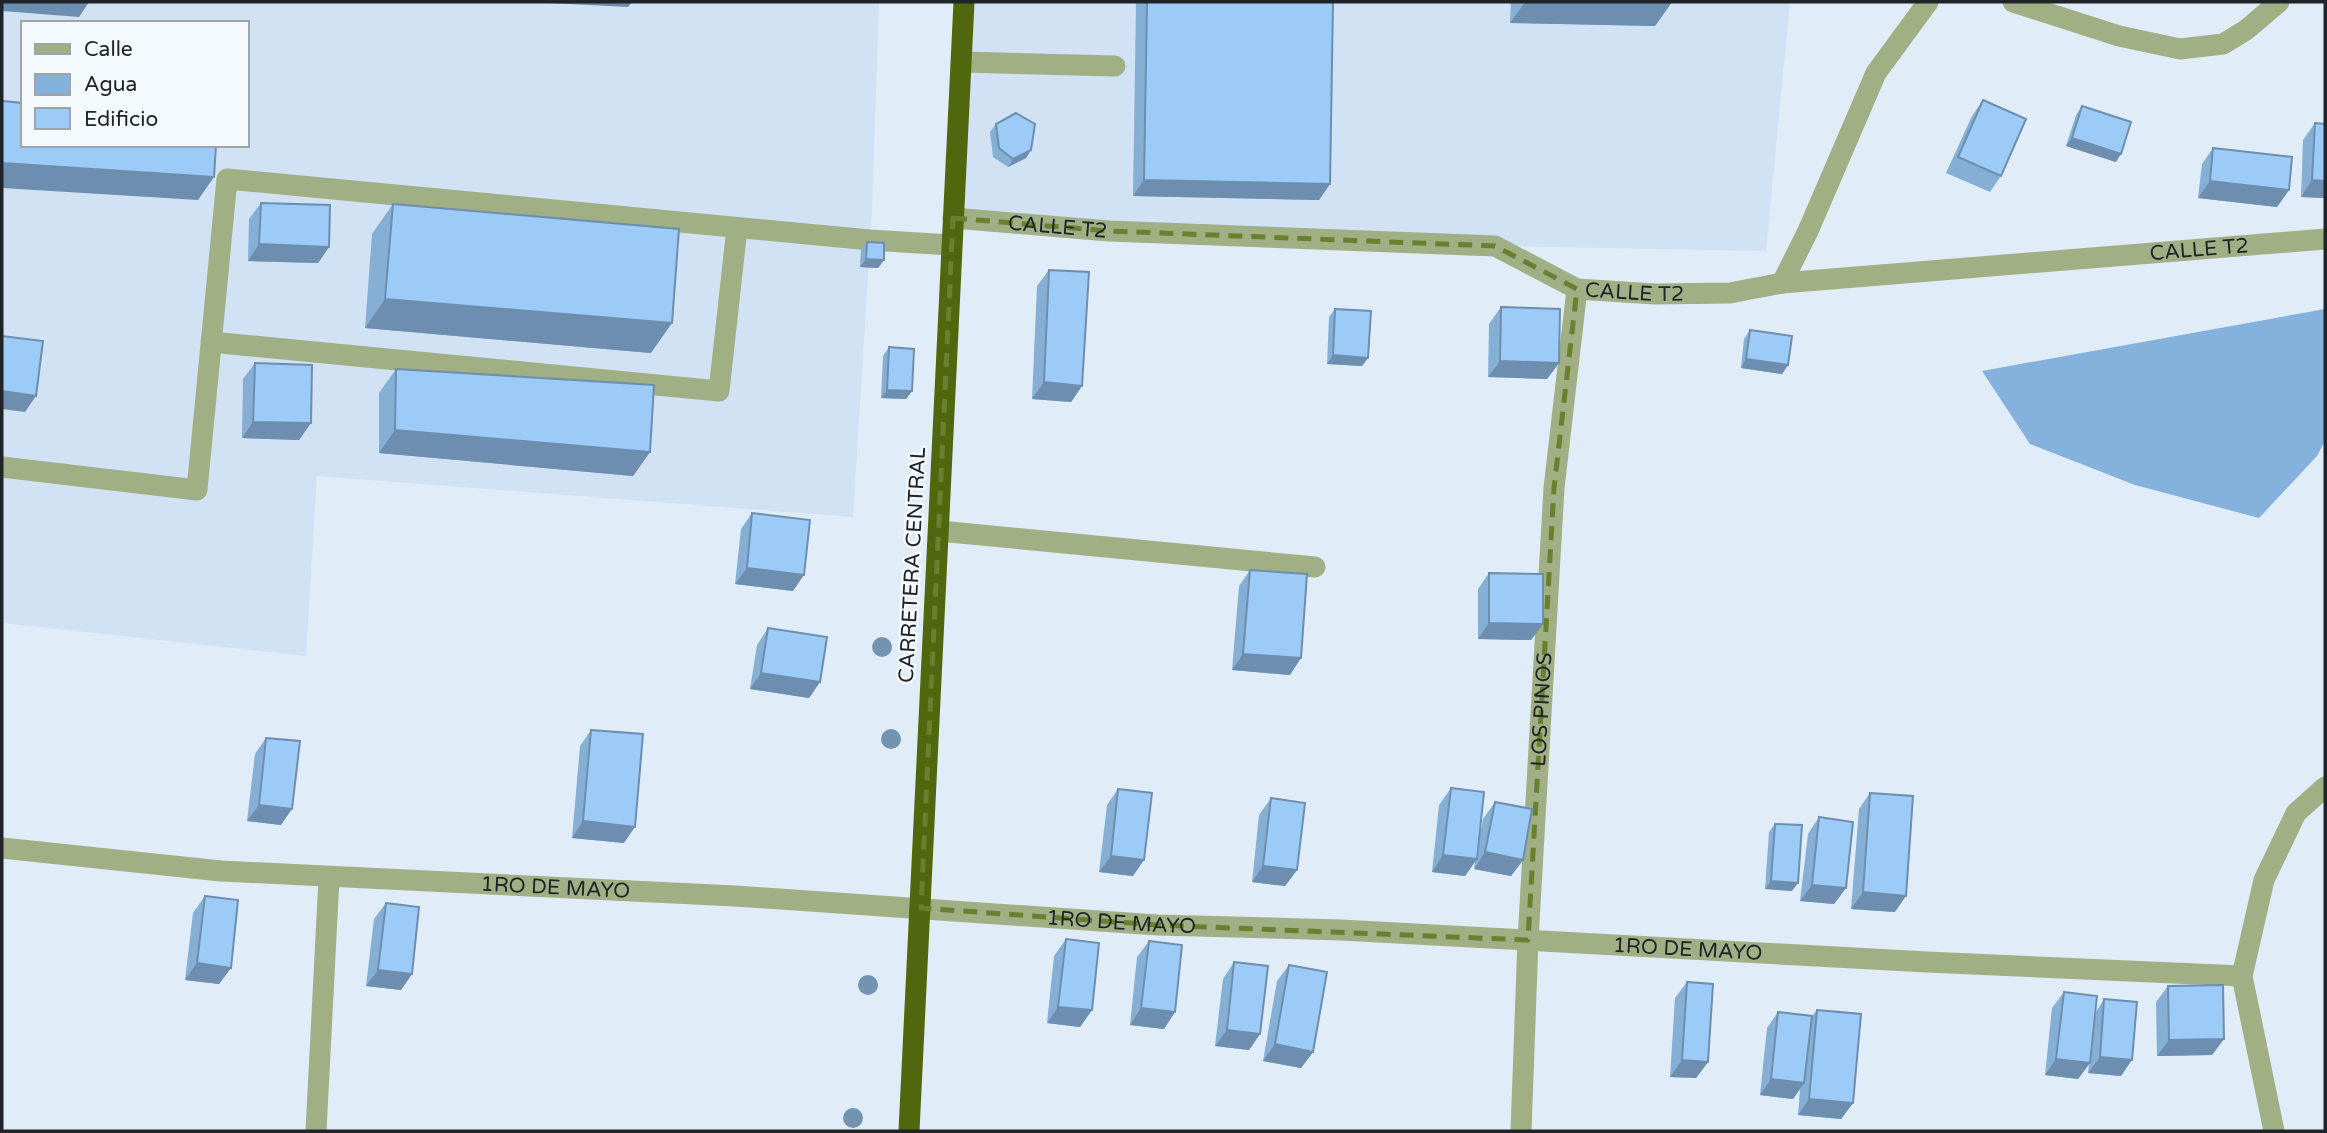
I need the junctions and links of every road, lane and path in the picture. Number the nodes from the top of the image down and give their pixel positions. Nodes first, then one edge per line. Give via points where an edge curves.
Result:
1 (964, 2) edge
2 (1928, 2) edge
3 (2013, 2) edge
4 (2279, 2) edge
5 (962, 62) junction
6 (1115, 66) dead end
7 (953, 218) junction
8 (737, 228) junction
9 (2325, 239) edge
10 (951, 245) junction
11 (1782, 283) junction
12 (1577, 289) junction
13 (211, 342) junction
14 (2, 467) edge
15 (939, 531) junction
16 (1315, 567) dead end
17 (2325, 787) edge
18 (2, 848) edge
19 (329, 878) junction
20 (922, 908) junction
21 (1528, 940) junction
22 (2242, 976) junction
23 (316, 1131) edge
24 (909, 1131) edge
25 (1521, 1131) edge
26 (2274, 1131) edge

1 - 5 highway, CARRETERA CENTRAL
2 - 11 street via 1876,73
3 - 4 street via 2119,36 2180,49 2223,44
5 - 6 street
5 - 7 highway, CARRETERA CENTRAL
7 - 10 highway, CARRETERA CENTRAL
7 - 12 street, CALLE T2 via 1109,231 1495,246
8 - 10 street
8 - 13 street via 719,391
8 - 13 street via 227,179
9 - 11 street, CALLE T2
10 - 15 highway, CARRETERA CENTRAL
11 - 12 street, CALLE T2 via 1730,293
12 - 21 street, LOS PINOS via 1554,488
13 - 14 street via 197,490
15 - 16 street
15 - 20 highway, CARRETERA CENTRAL
17 - 22 street via 2296,813 2264,880
18 - 19 street, 1RO DE MAYO
19 - 20 street, 1RO DE MAYO
19 - 23 street
20 - 21 street, 1RO DE MAYO via 1158,925
20 - 24 highway, CARRETERA CENTRAL
21 - 22 street, 1RO DE MAYO
21 - 25 street, LOS PINOS
22 - 26 street

